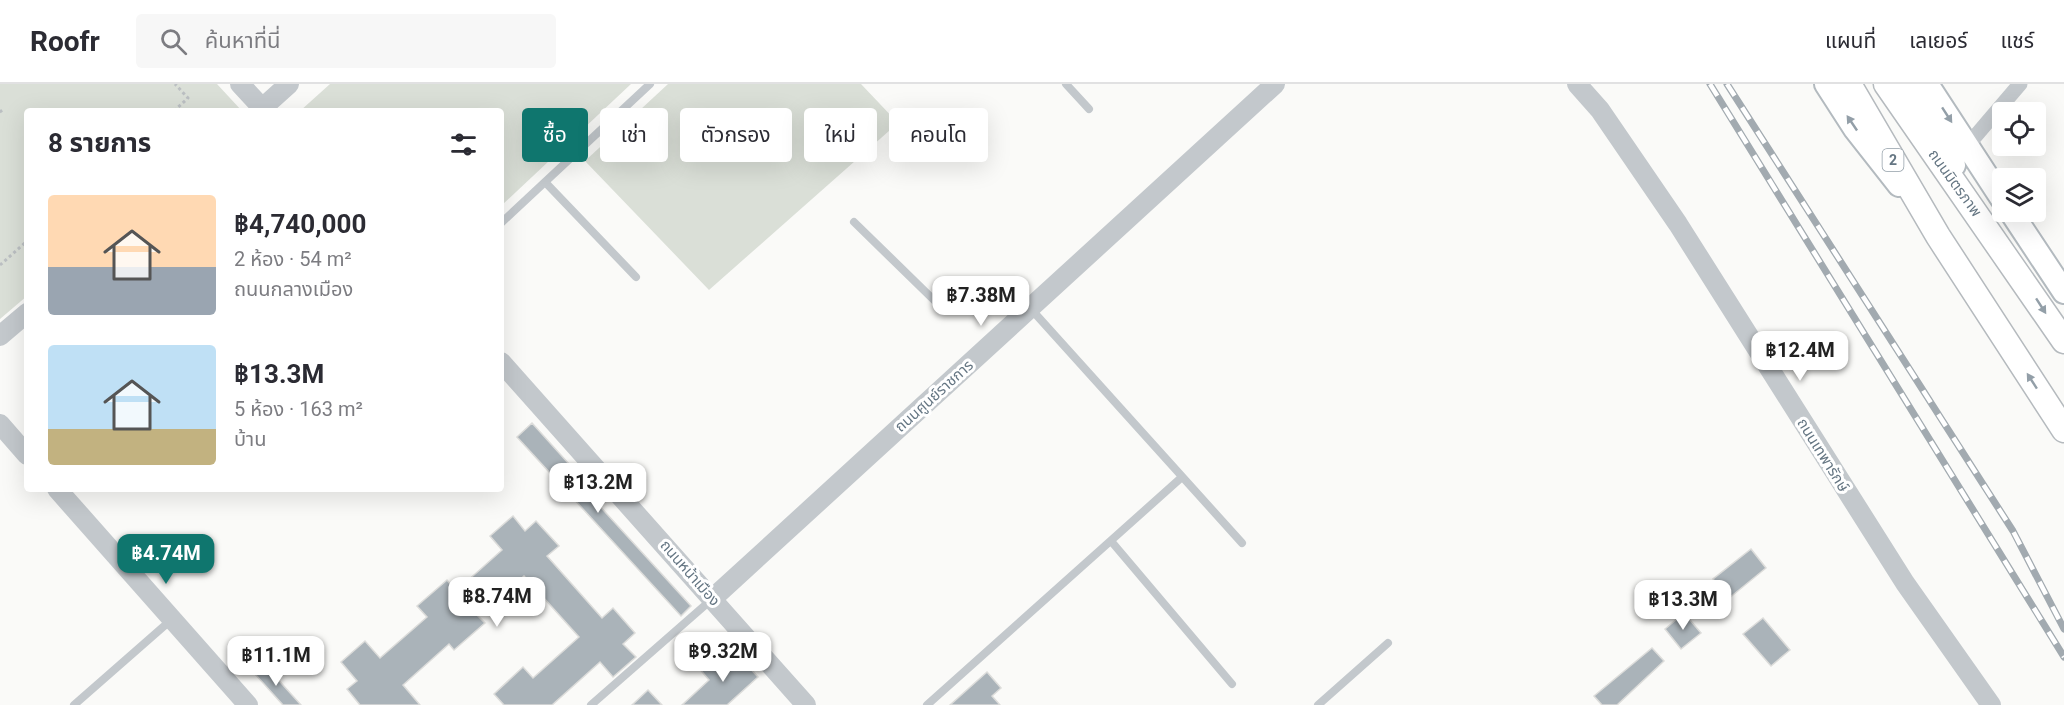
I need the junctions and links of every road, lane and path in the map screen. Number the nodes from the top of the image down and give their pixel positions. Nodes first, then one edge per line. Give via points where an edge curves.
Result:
1 (176, 84) edge
2 (240, 84) edge
3 (289, 84) edge
4 (650, 84) edge
5 (1066, 84) edge
6 (1275, 84) edge
7 (1577, 84) edge
8 (1826, 84) edge
9 (1849, 84) edge
10 (1886, 84) edge
11 (1906, 84) edge
12 (1927, 84) edge
13 (2020, 84) edge
14 (177, 108) edge
15 (260, 108) edge
16 (264, 108) edge
17 (1089, 109) dead end
18 (0, 110) edge
19 (3, 114) dead end
20 (1967, 146) junction
21 (545, 182) junction
22 (1992, 184) edge
23 (504, 220) edge
24 (854, 222) dead end
25 (2018, 222) edge
26 (1938, 236) junction
27 (24, 244) edge
28 (0, 265) edge
29 (2017, 270) junction
30 (636, 277) dead end
31 (2064, 292) edge
32 (938, 304) dead end
33 (1030, 308) junction
34 (24, 316) edge
35 (0, 336) edge
36 (2064, 341) edge
37 (504, 365) edge
38 (0, 424) edge
39 (2064, 430) edge
40 (24, 452) edge
41 (1182, 477) junction
42 (60, 492) edge
43 (1111, 541) junction
44 (1242, 543) dead end
45 (712, 598) junction
46 (171, 620) junction
47 (1388, 643) dead end
48 (1232, 684) dead end
49 (74, 705) edge
50 (248, 705) edge
51 (591, 705) edge
52 (806, 705) edge
53 (927, 705) edge
54 (1318, 705) edge
55 (1991, 705) edge

1 - 14 path via 188,98
2 - 15 street
3 - 16 street
4 - 21 lane
5 - 17 lane
6 - 33 street, ถนนศูนย์ราชการ
7 - 55 street, ถนนเทพารักษ์ via 1600,110 1678,224 1905,583
26 -> 8 main road, 2 via 1855,129
9 - 26 main road, 2
10 - 29 main road, ถนนมิตรภาพ / 2
11 - 29 main road
12 -> 20 main road, ถนนมิตรภาพ
13 - 20 street
18 - 19 path
20 - 22 main road, ถนนมิตรภาพ
21 - 23 lane
21 - 30 lane
24 - 32 lane
25 - 31 main road
39 -> 26 main road
27 - 28 path
29 -> 36 main road, ถนนมิตรภาพ
33 - 41 lane
33 - 45 street, ถนนศูนย์ราชการ
34 - 35 street
37 - 45 street, ถนนหน้าเมือง
38 - 40 street
41 - 43 lane
41 - 44 lane
42 - 46 street
43 - 48 lane
43 - 53 lane
45 - 51 lane, ถนนศูนย์ราชการ
45 - 52 street, ถนนหน้าเมือง
46 - 49 lane
46 - 50 street
47 - 54 lane

